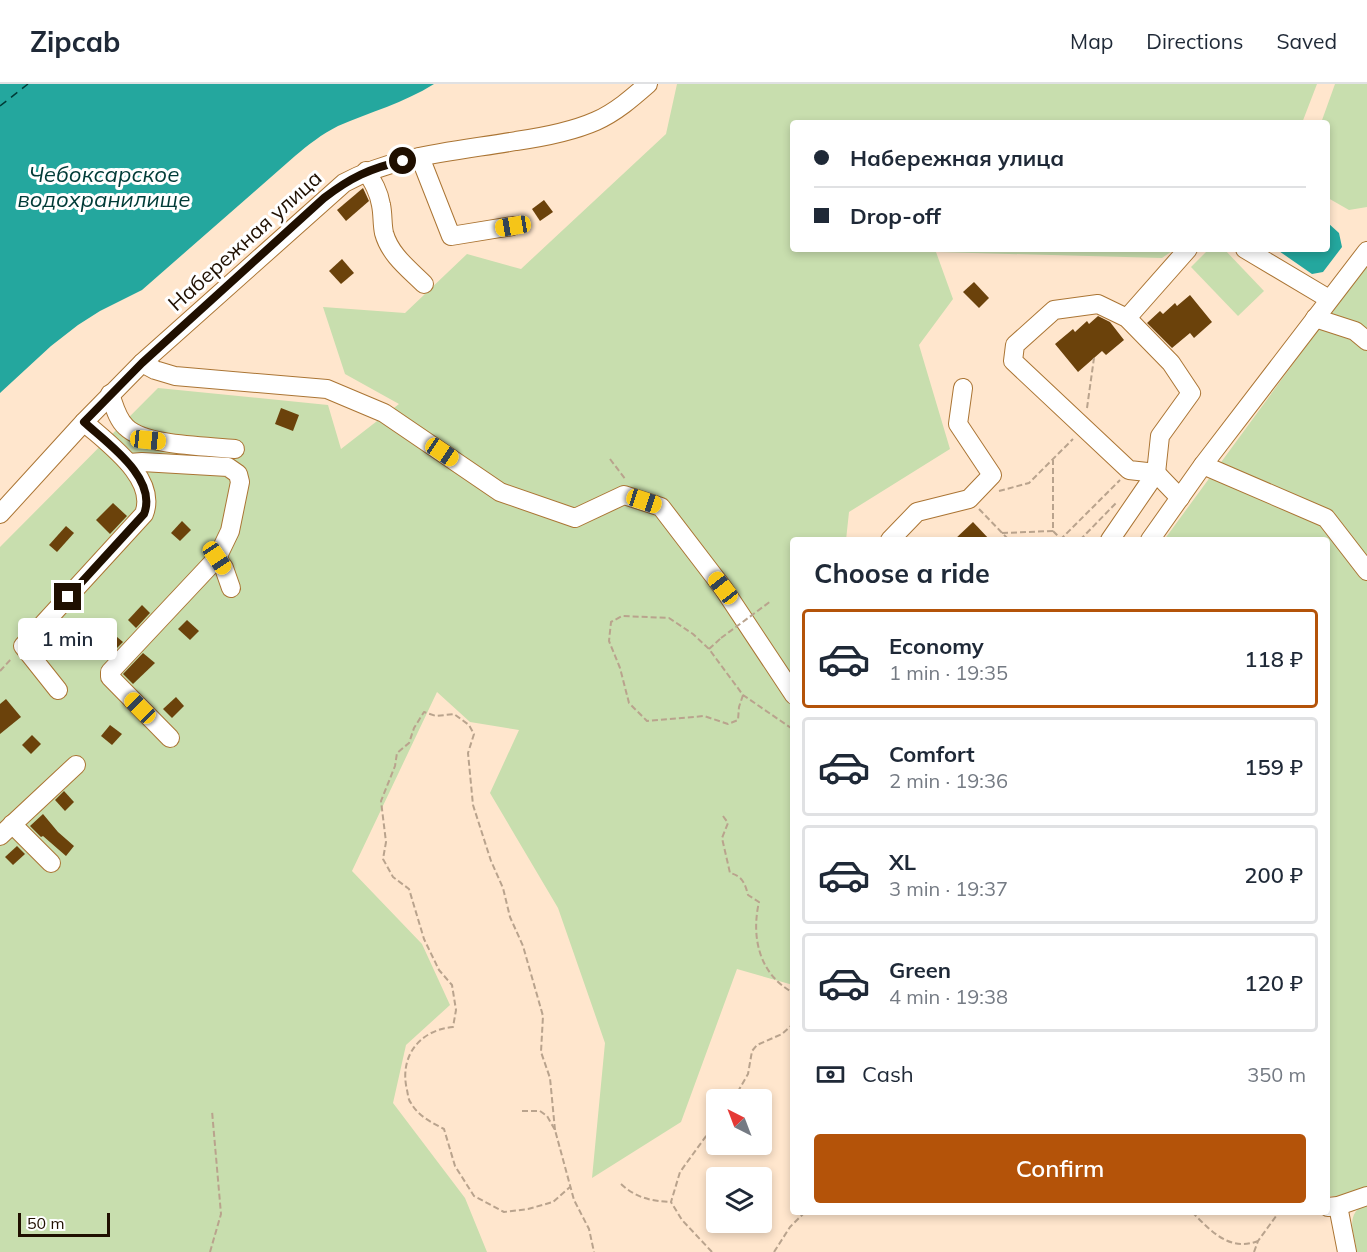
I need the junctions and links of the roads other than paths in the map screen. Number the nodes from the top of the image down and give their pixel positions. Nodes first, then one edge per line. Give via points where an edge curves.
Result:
1 (648, 84) edge
2 (420, 157) junction
3 (366, 171) junction
4 (513, 226) dead end
5 (1367, 251) edge
6 (1185, 252) edge
7 (1250, 252) edge
8 (424, 284) dead end
9 (1329, 299) junction
10 (1127, 318) junction
11 (1315, 318) junction
12 (1367, 341) edge
13 (142, 363) junction
14 (963, 388) dead end
15 (110, 394) junction
16 (84, 422) junction
17 (234, 449) dead end
18 (129, 463) junction
19 (1203, 465) junction
20 (1156, 473) junction
21 (1180, 498) junction
22 (0, 514) edge
23 (893, 537) edge
24 (1112, 537) edge
25 (1151, 537) edge
26 (217, 558) junction
27 (1367, 571) edge
28 (231, 588) dead end
29 (790, 689) edge
30 (58, 690) dead end
31 (170, 738) dead end
32 (76, 765) dead end
33 (6, 830) edge
34 (51, 863) dead end
35 (1367, 1196) edge
36 (1333, 1206) edge
37 (1347, 1252) edge

1 - 2 street, Набережная улица via 628,102 596,121 557,134
2 - 3 street, Набережная улица
2 - 4 street via 451,236
3 - 8 street via 381,202 388,243 398,259
3 - 13 street, Набережная улица via 324,198
5 - 9 street
6 - 10 street
7 - 9 street
9 - 11 street
10 - 20 street via 1171,363 1191,393 1160,436
10 - 20 street via 1098,304 1054,310 1015,345 1013,361 1129,470
11 - 12 street via 1355,330
11 - 19 street
13 - 15 street, Набережная улица
13 - 29 street via 176,376 327,389 384,413 500,492 574,518 624,495 661,507 723,588
14 - 23 street via 958,424 992,475 969,499 917,512
15 - 16 street, Набережная улица
15 - 17 street via 119,418 133,434 148,440
16 - 18 street
16 - 22 street, Набережная улица
18 - 26 street via 228,467 238,474 240,482 230,531
18 - 30 street via 145,492 144,514 23,646
19 - 21 street
19 - 27 street via 1326,518
20 - 21 street
20 - 24 street
21 - 25 street
26 - 28 street
26 - 31 street via 110,672 110,677
32 - 33 street
33 - 34 street
35 - 36 street
36 - 37 street

